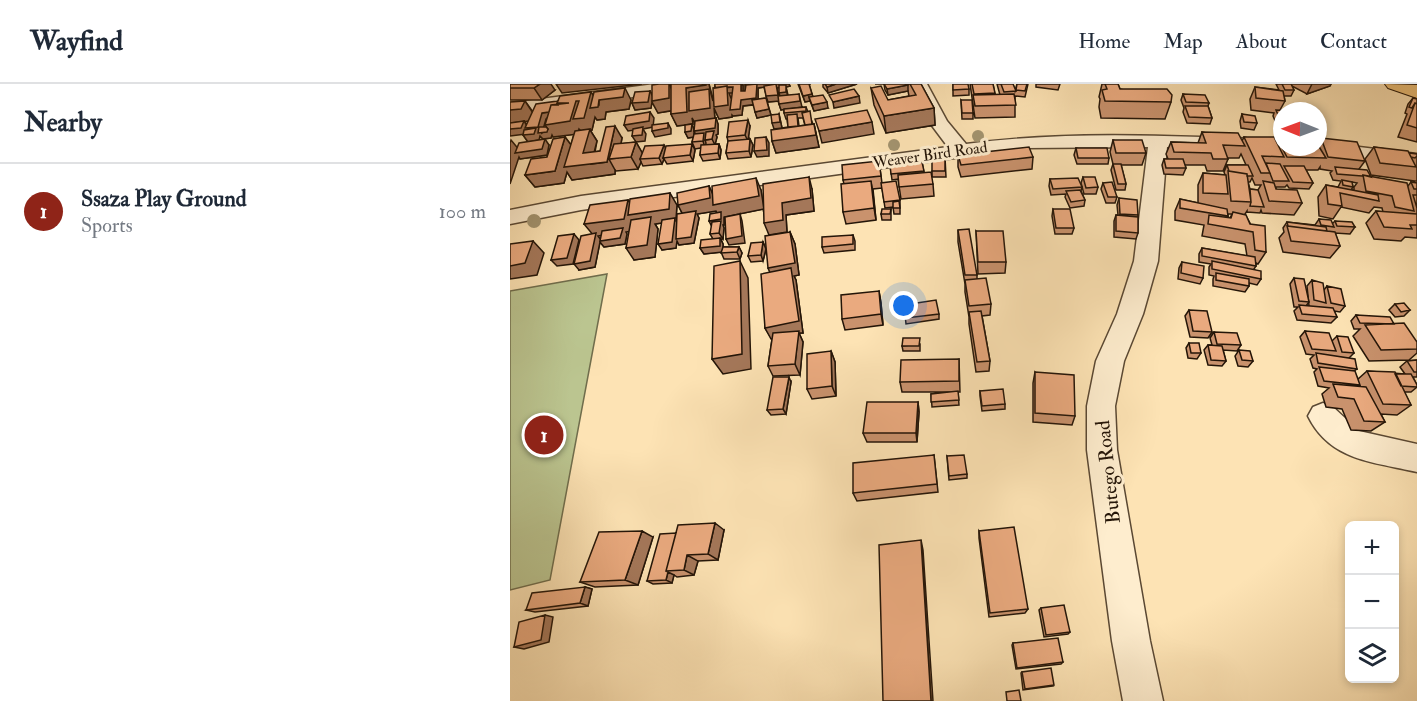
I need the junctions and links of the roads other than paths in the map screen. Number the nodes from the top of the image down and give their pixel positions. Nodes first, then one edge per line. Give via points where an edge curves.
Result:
1 (692, 84) edge
2 (918, 84) edge
3 (1395, 84) edge
4 (1417, 92) edge
5 (510, 108) edge
6 (1158, 141) junction
7 (1273, 146) edge
8 (1327, 149) edge
9 (960, 150) junction
10 (1417, 160) edge
11 (510, 217) edge
12 (1323, 416) dead end
13 (1417, 459) edge
14 (1143, 701) edge

1 - 5 street
2 - 9 street via 939,123
3 - 4 highway
6 - 7 street, Weaver Bird Road
6 - 9 street, Weaver Bird Road via 1038,141
6 - 14 street, Butego Road via 1146,261 1110,361 1101,406 1102,450
8 - 10 street
9 - 11 street, Weaver Bird Road via 581,203
12 - 13 street via 1350,442

